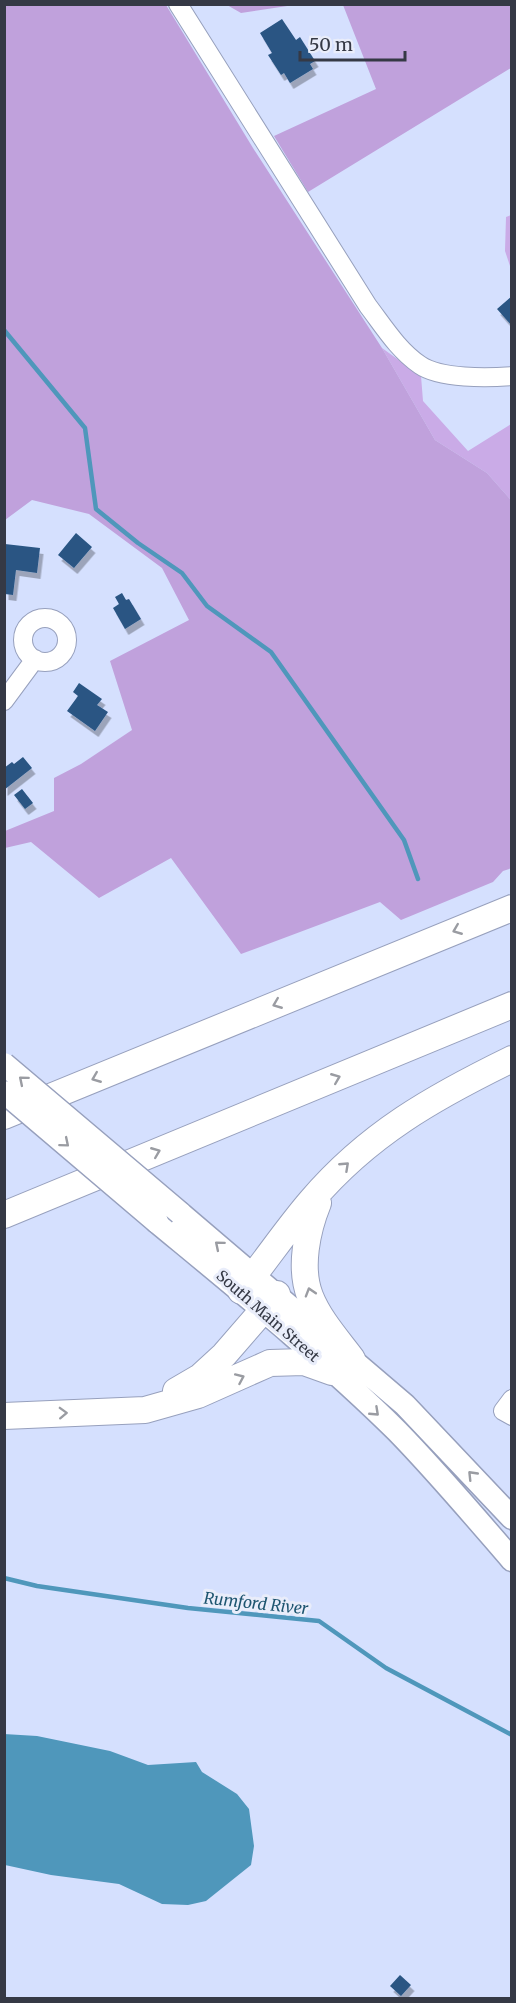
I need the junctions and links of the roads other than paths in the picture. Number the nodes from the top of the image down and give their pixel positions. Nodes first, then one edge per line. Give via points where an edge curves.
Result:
1 (178, 4) edge
2 (512, 376) edge
3 (34, 659) dead end
4 (4, 701) edge
5 (512, 908) edge
6 (512, 1005) edge
7 (512, 1059) edge
8 (4, 1064) edge
9 (4, 1092) edge
10 (4, 1116) edge
11 (101, 1175) junction
12 (324, 1188) junction
13 (4, 1215) edge
14 (4, 1233) edge
15 (248, 1283) junction
16 (270, 1303) junction
17 (342, 1365) junction
18 (512, 1399) edge
19 (145, 1410) junction
20 (4, 1416) edge
21 (512, 1416) edge
22 (512, 1518) edge
23 (512, 1560) edge

1 - 2 street via 368,306 394,341 422,366 448,375
3 - 4 street
5 -> 10 highway
11 -> 6 highway
12 -> 7 highway via 367,1146 401,1120 444,1092
15 -> 8 main road, South Main Street, bridge via 180,1213
9 -> 15 main road, South Main Street, bridge via 157,1222
11 - 13 highway
11 - 14 highway via 48,1211
12 - 15 highway
17 -> 12 highway via 309,1294 305,1274 309,1223
15 - 16 main road, South Main Street
16 - 17 main road, South Main Street
16 - 19 highway via 200,1377
19 -> 17 highway via 198,1395 270,1363
22 -> 17 main road, South Main Street via 405,1406
17 -> 23 main road, South Main Street
18 - 21 street via 503,1411
20 -> 19 highway

